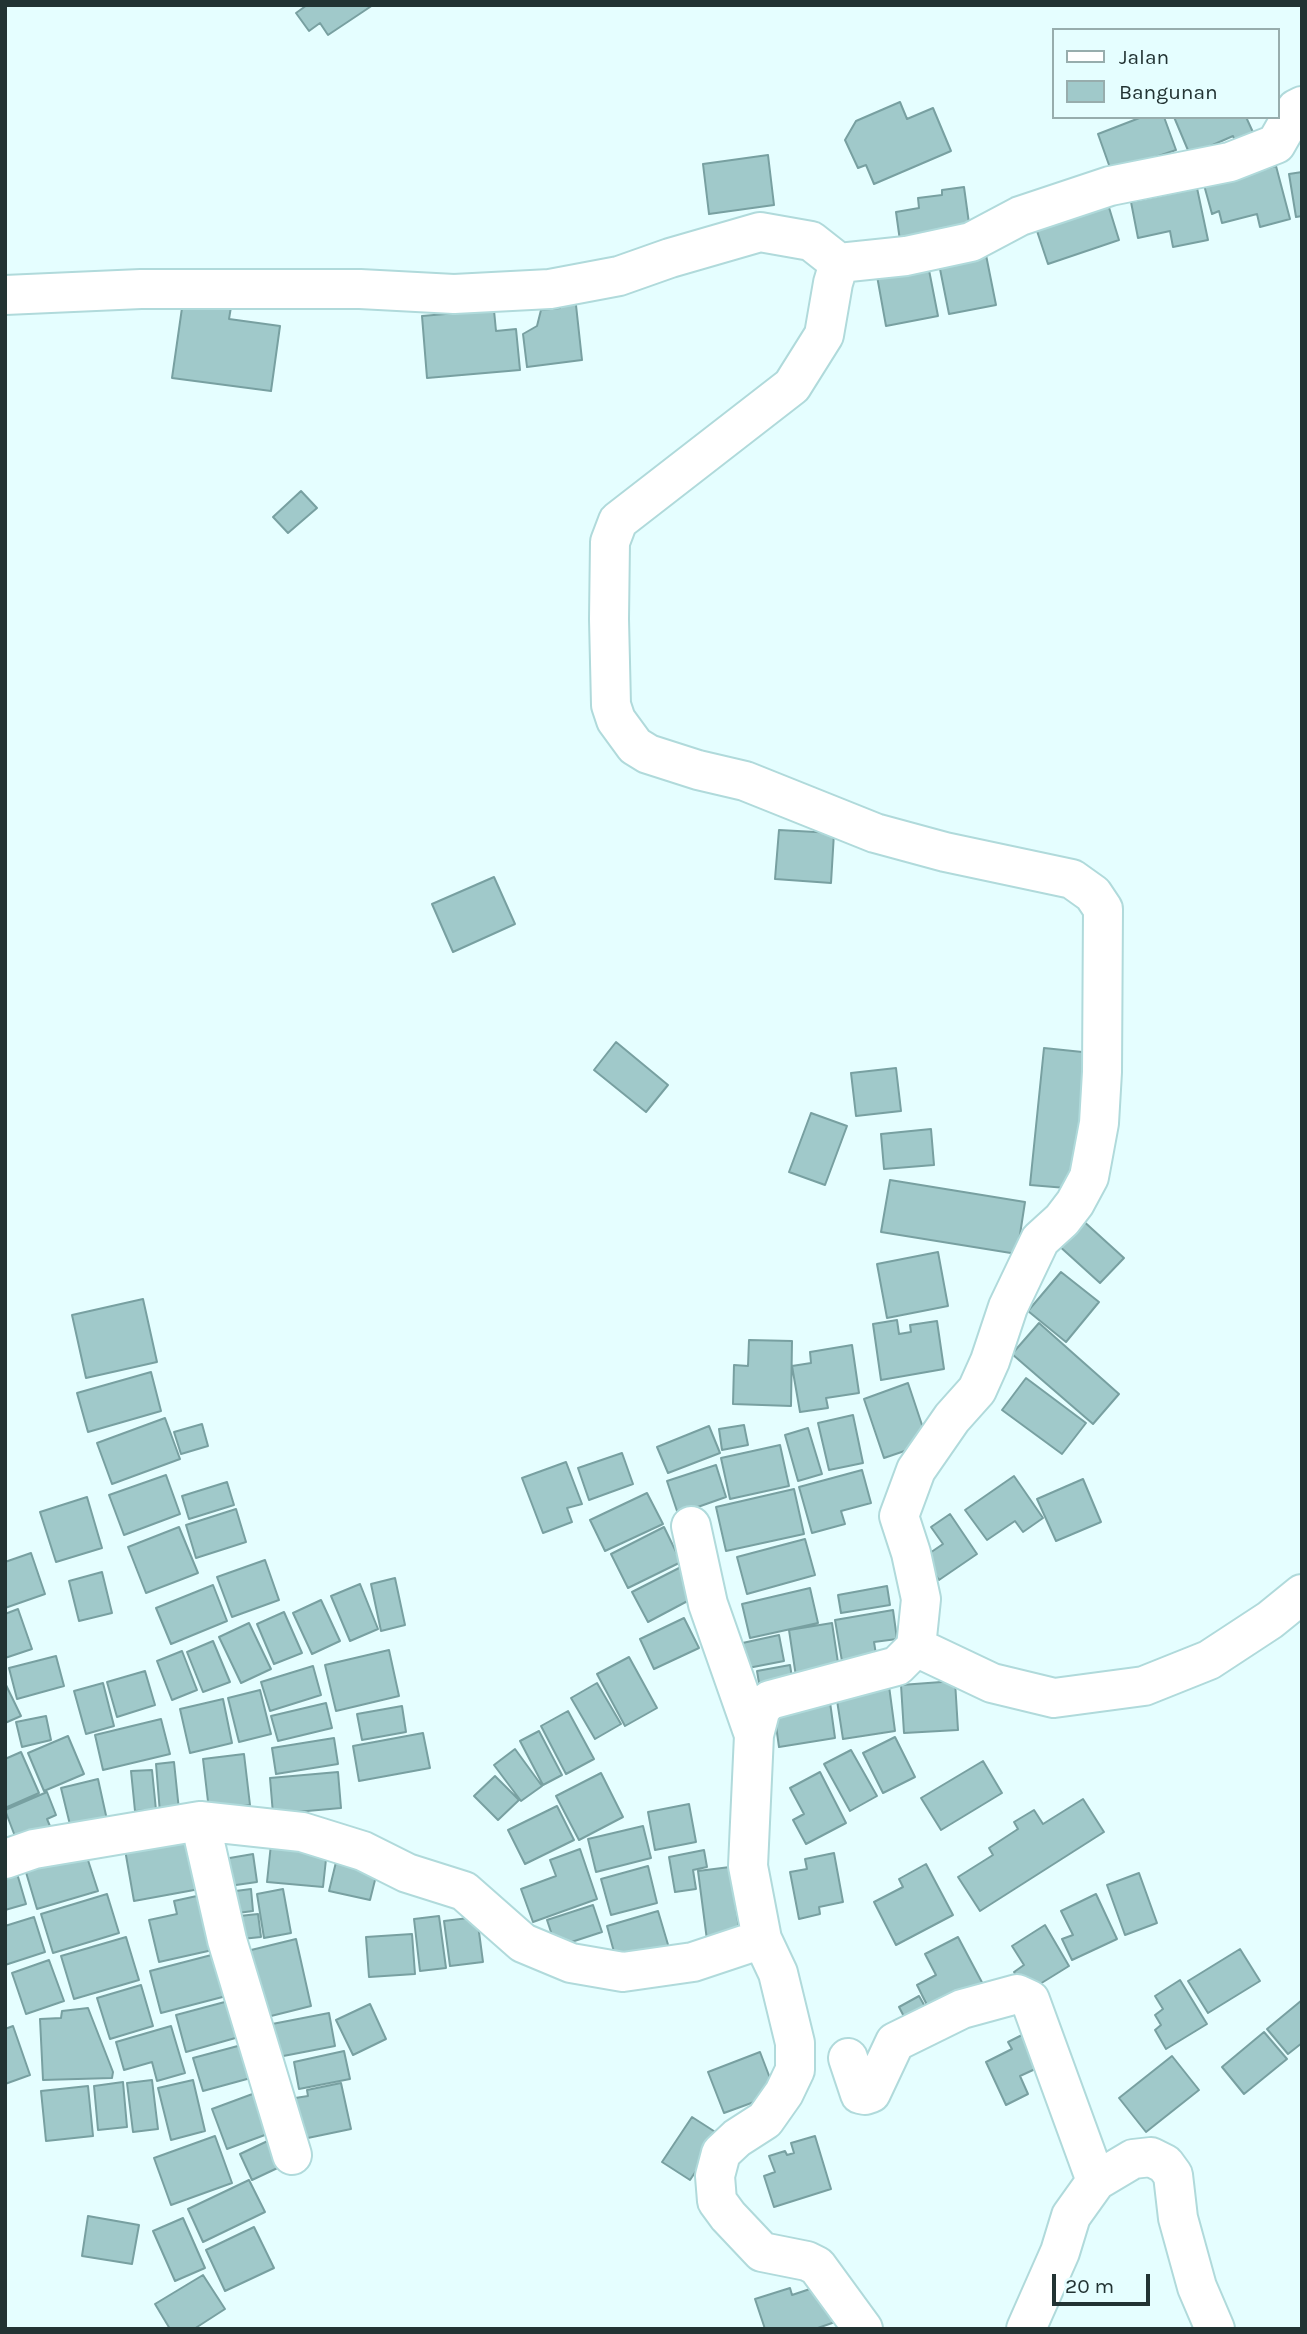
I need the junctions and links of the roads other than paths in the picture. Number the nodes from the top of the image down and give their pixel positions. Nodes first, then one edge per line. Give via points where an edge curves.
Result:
1 (1302, 106) edge
2 (839, 263) junction
3 (5, 295) edge
4 (691, 1526) dead end
5 (1302, 1594) edge
6 (916, 1647) junction
7 (754, 1735) junction
8 (200, 1821) junction
9 (5, 1858) edge
10 (762, 1939) junction
11 (848, 2058) dead end
12 (292, 2155) dead end
13 (1096, 2181) junction
14 (863, 2329) edge
15 (1026, 2329) edge
16 (1215, 2329) edge

1 - 2 street via 1276,144 1230,162 1111,186 1020,216 971,242 906,256
2 - 3 street via 811,241 760,232 619,276 550,289 454,294 141,289
2 - 6 street via 824,335 792,386 618,521 610,542 611,705 625,734 648,754 745,781 875,832 945,852 1072,878 1093,894 1103,909 1102,1072 1089,1177 1062,1220 1040,1240 1008,1307 977,1390 916,1470 899,1516 921,1599
4 - 7 street via 708,1604
5 - 6 street via 1209,1660 1144,1686 1054,1698 992,1683
6 - 7 street via 897,1666 770,1700 761,1707
7 - 10 street via 748,1866
8 - 9 street
8 - 10 street via 302,1832 363,1851 464,1891 523,1943 571,1963 623,1972 693,1962
8 - 12 street via 227,1940
10 - 14 street via 781,1985 795,2043 795,2070 765,2120 721,2153 715,2176 717,2201 762,2252 817,2266
11 - 13 street via 860,2094 865,2095 871,2093 895,2042 962,2009 1017,1994 1030,2000
13 - 15 street via 1071,2216
13 - 16 street via 1133,2159 1150,2157 1165,2164 1173,2175 1178,2218

